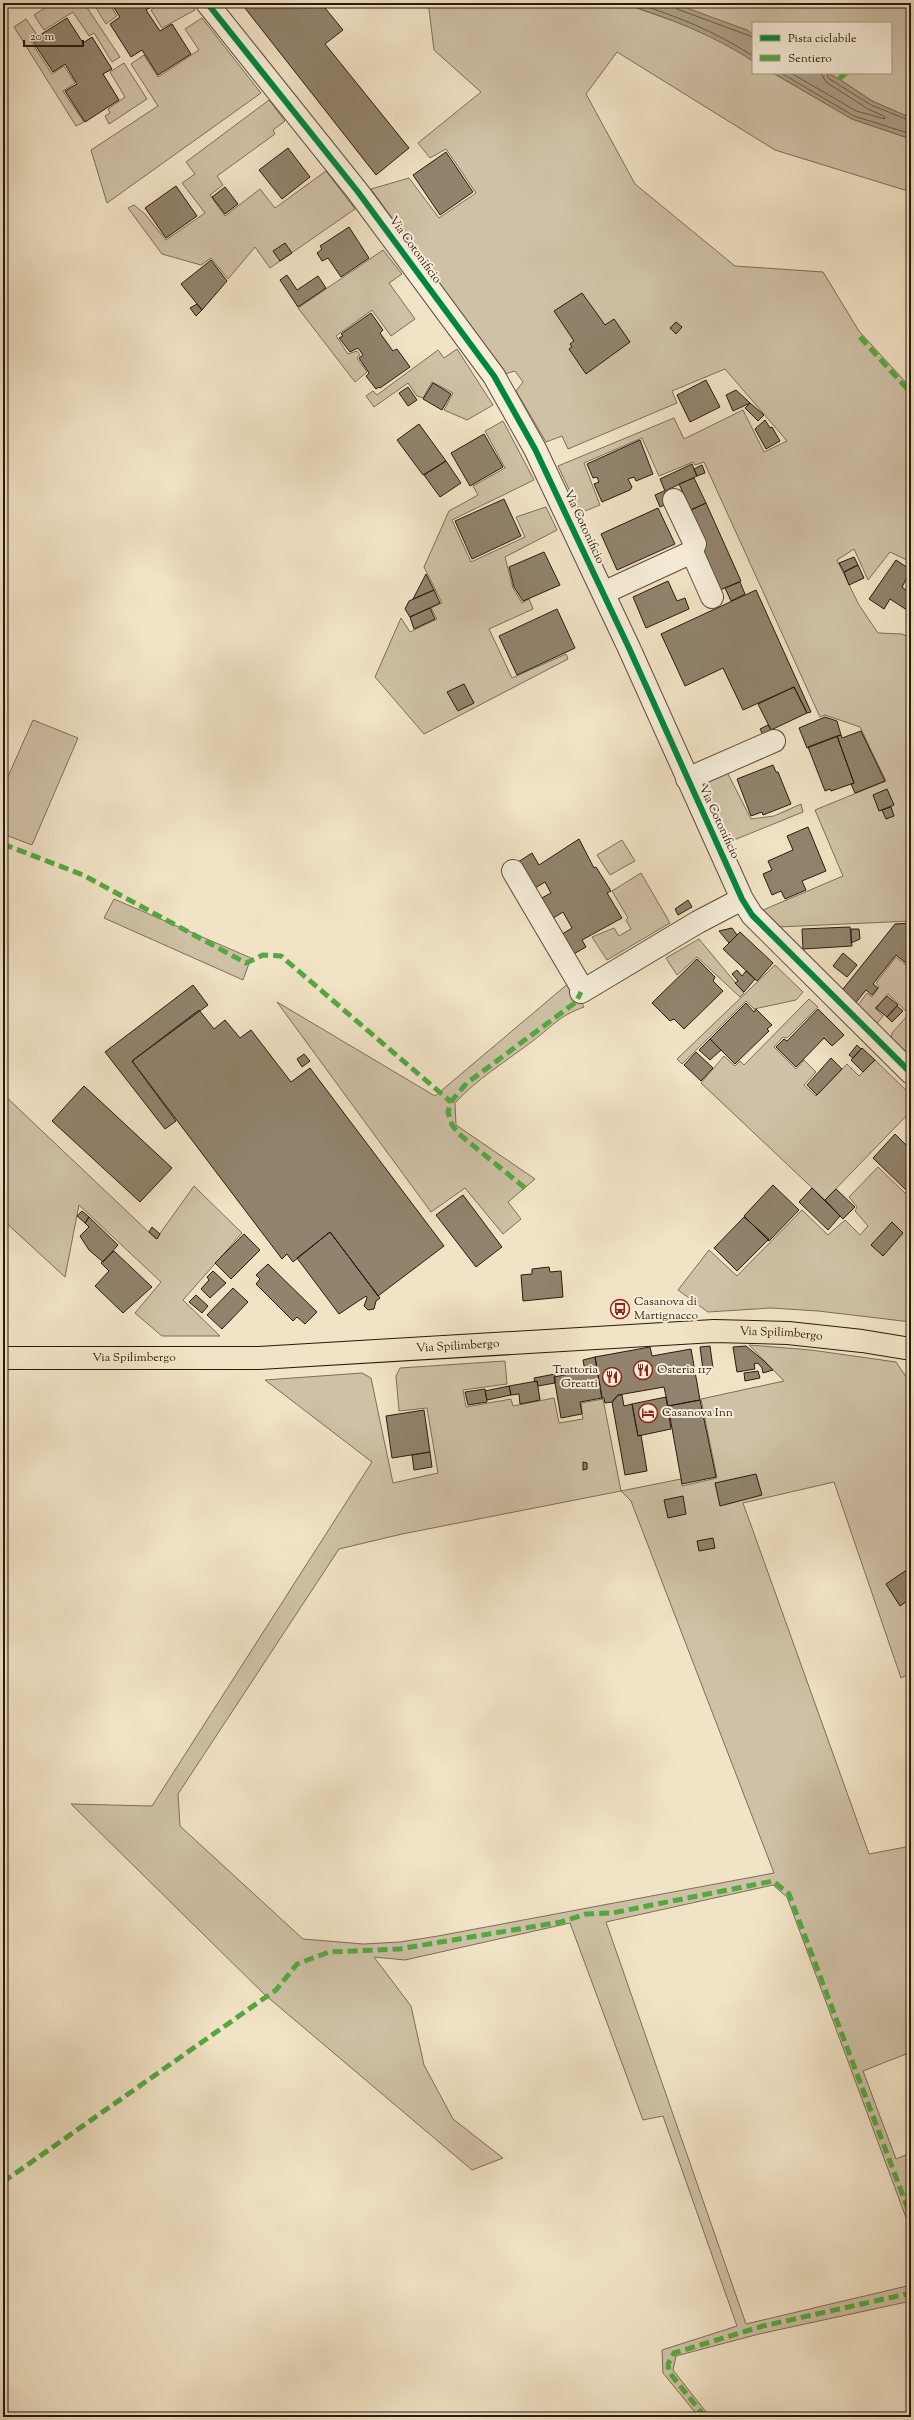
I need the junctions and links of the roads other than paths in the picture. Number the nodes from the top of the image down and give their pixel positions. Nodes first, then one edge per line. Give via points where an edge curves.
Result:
1 (207, 3) edge
2 (674, 500) dead end
3 (692, 552) junction
4 (603, 593) junction
5 (712, 596) dead end
6 (774, 741) dead end
7 (687, 779) junction
8 (513, 871) dead end
9 (742, 899) junction
10 (911, 1073) edge
11 (911, 1349) edge
12 (3, 1358) edge

1 - 4 street, Via Cotonificio via 358,192 494,376 535,448
2 - 3 street via 695,544
3 - 4 street
3 - 5 street
4 - 7 street, Via Cotonificio
6 - 7 street
7 - 9 street, Via Cotonificio
8 - 9 street via 582,991
9 - 10 street, Via Cotonificio via 752,915 769,933
11 - 12 main road, Via Spilimbergo via 788,1332 714,1332 259,1358

